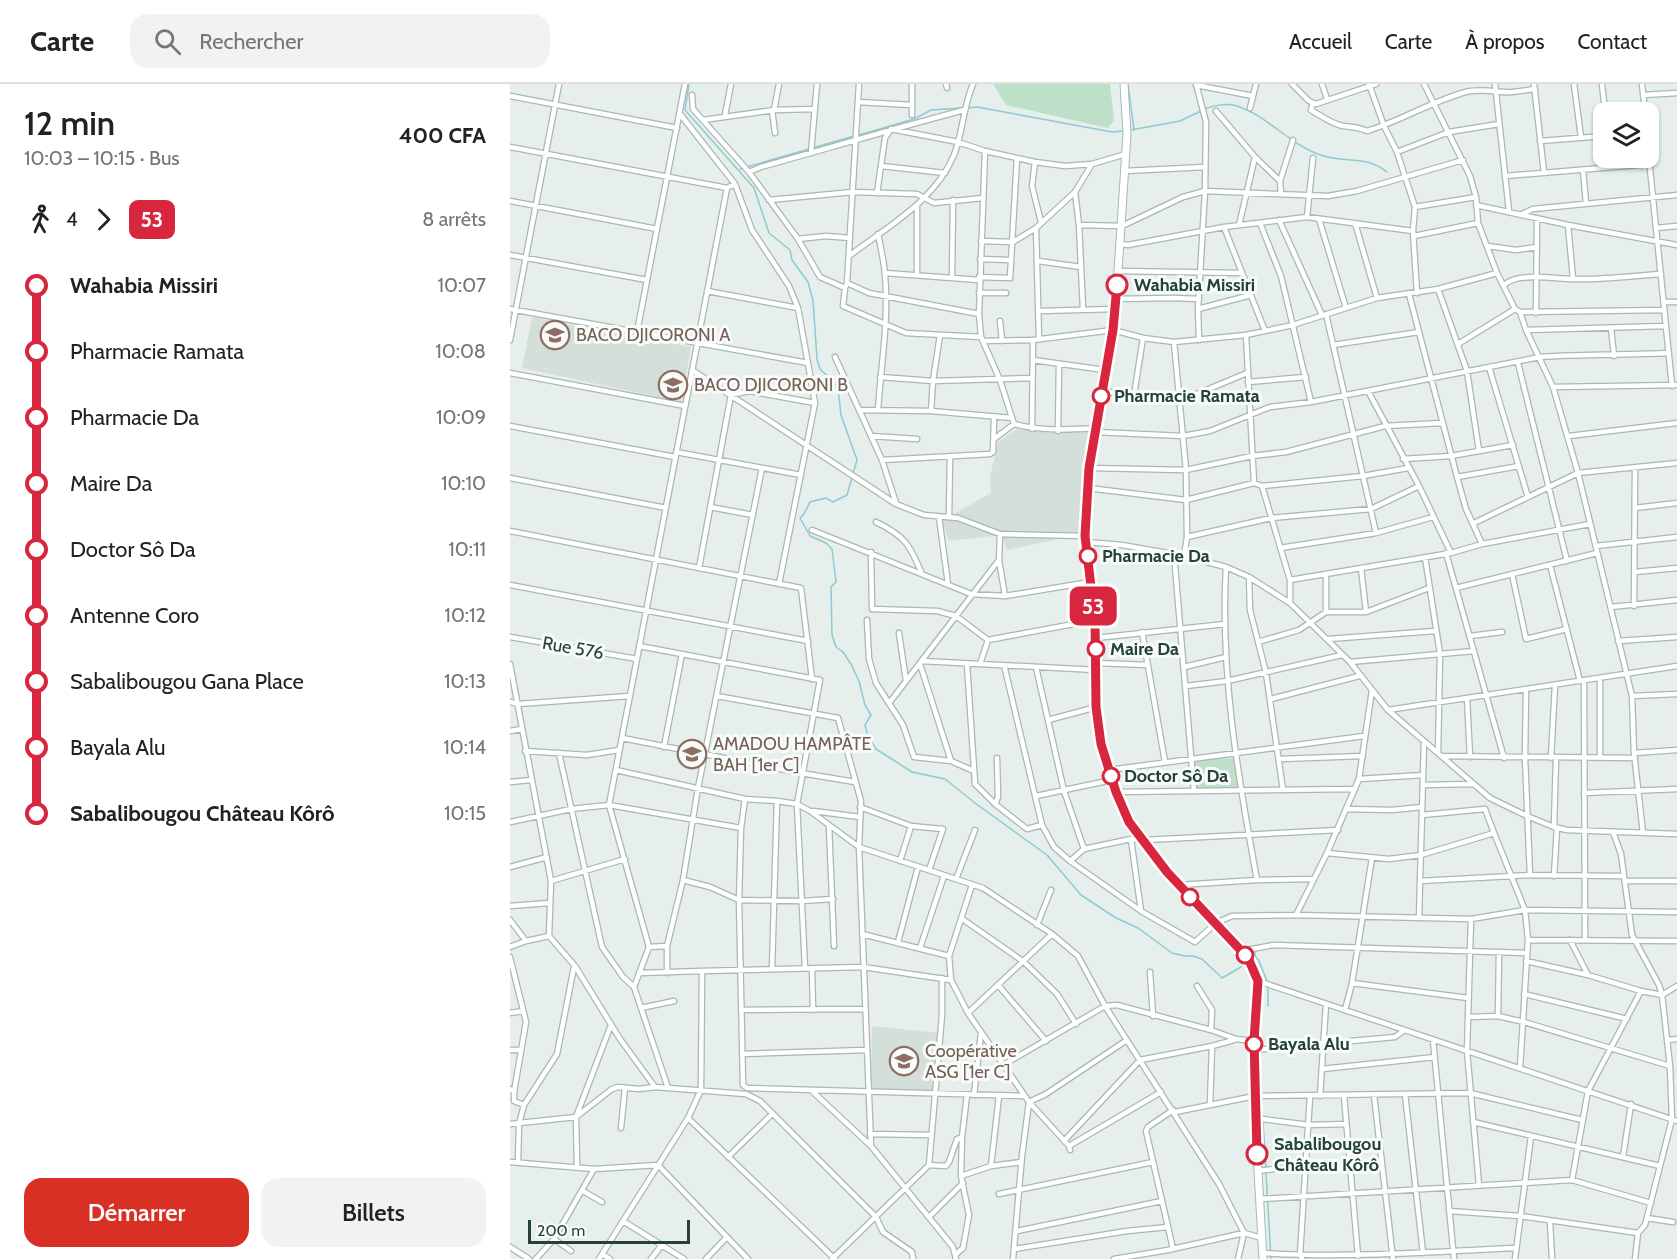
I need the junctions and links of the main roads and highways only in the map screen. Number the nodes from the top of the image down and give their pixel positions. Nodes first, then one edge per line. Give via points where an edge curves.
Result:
1 (1124, 84) edge
2 (1263, 1256) edge

1 - 2 main road via 1127,132 1116,300 1089,468 1085,539 1095,620 1096,707 1101,744 1129,822 1179,885 1248,958 1258,981 1255,1118

